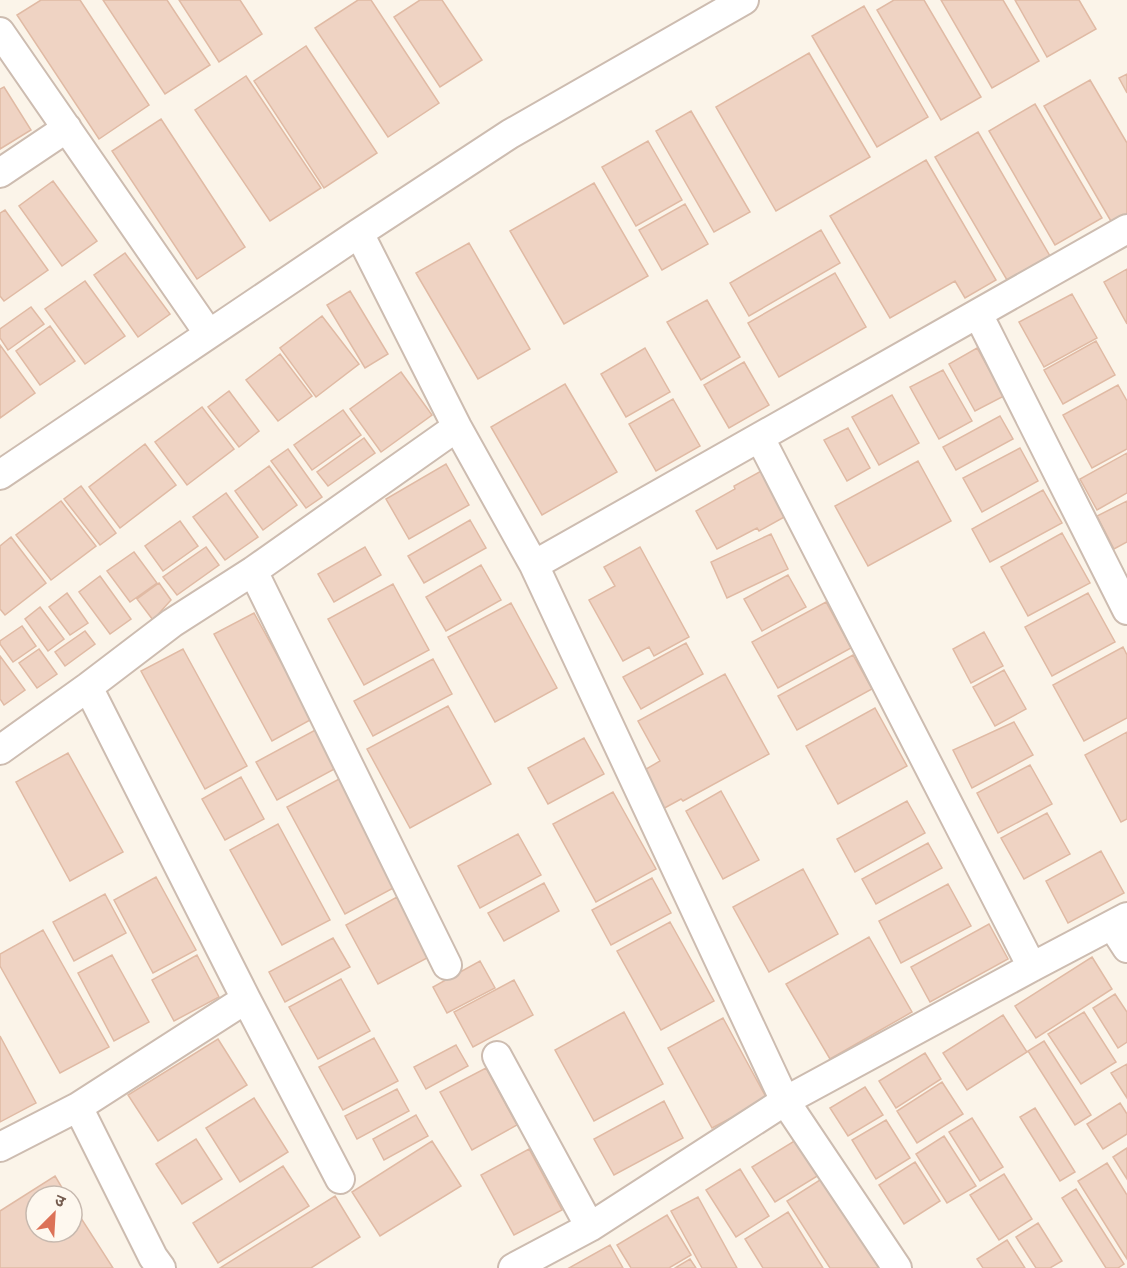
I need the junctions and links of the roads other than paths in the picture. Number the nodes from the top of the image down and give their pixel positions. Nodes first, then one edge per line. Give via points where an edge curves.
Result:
1 (744, 0) edge
2 (0, 32) edge
3 (66, 128) junction
4 (0, 173) edge
5 (1127, 229) edge
6 (359, 233) junction
7 (978, 314) junction
8 (209, 334) junction
9 (457, 427) junction
10 (760, 438) junction
11 (0, 476) edge
12 (534, 565) junction
13 (254, 571) junction
14 (1127, 610) edge
15 (88, 687) junction
16 (0, 750) edge
17 (1122, 930) edge
18 (447, 965) dead end
19 (1032, 967) junction
20 (246, 999) junction
21 (497, 1056) dead end
22 (785, 1101) junction
23 (78, 1107) junction
24 (0, 1147) edge
25 (340, 1179) dead end
26 (590, 1227) junction
27 (161, 1268) edge
28 (513, 1268) edge
29 (897, 1268) edge

1 - 6 street via 510,134
2 - 3 street
3 - 4 street
3 - 8 street
5 - 7 street
6 - 8 street
6 - 9 street
7 - 10 street
7 - 14 street
8 - 11 street
9 - 12 street
9 - 13 street
10 - 12 street
10 - 19 street
12 - 22 street
13 - 15 street via 172,624
13 - 18 street
15 - 16 street
15 - 20 street
17 - 19 street
19 - 22 street
20 - 23 street
20 - 25 street
21 - 26 street
22 - 26 street
22 - 29 street
23 - 24 street
23 - 27 street
26 - 28 street

